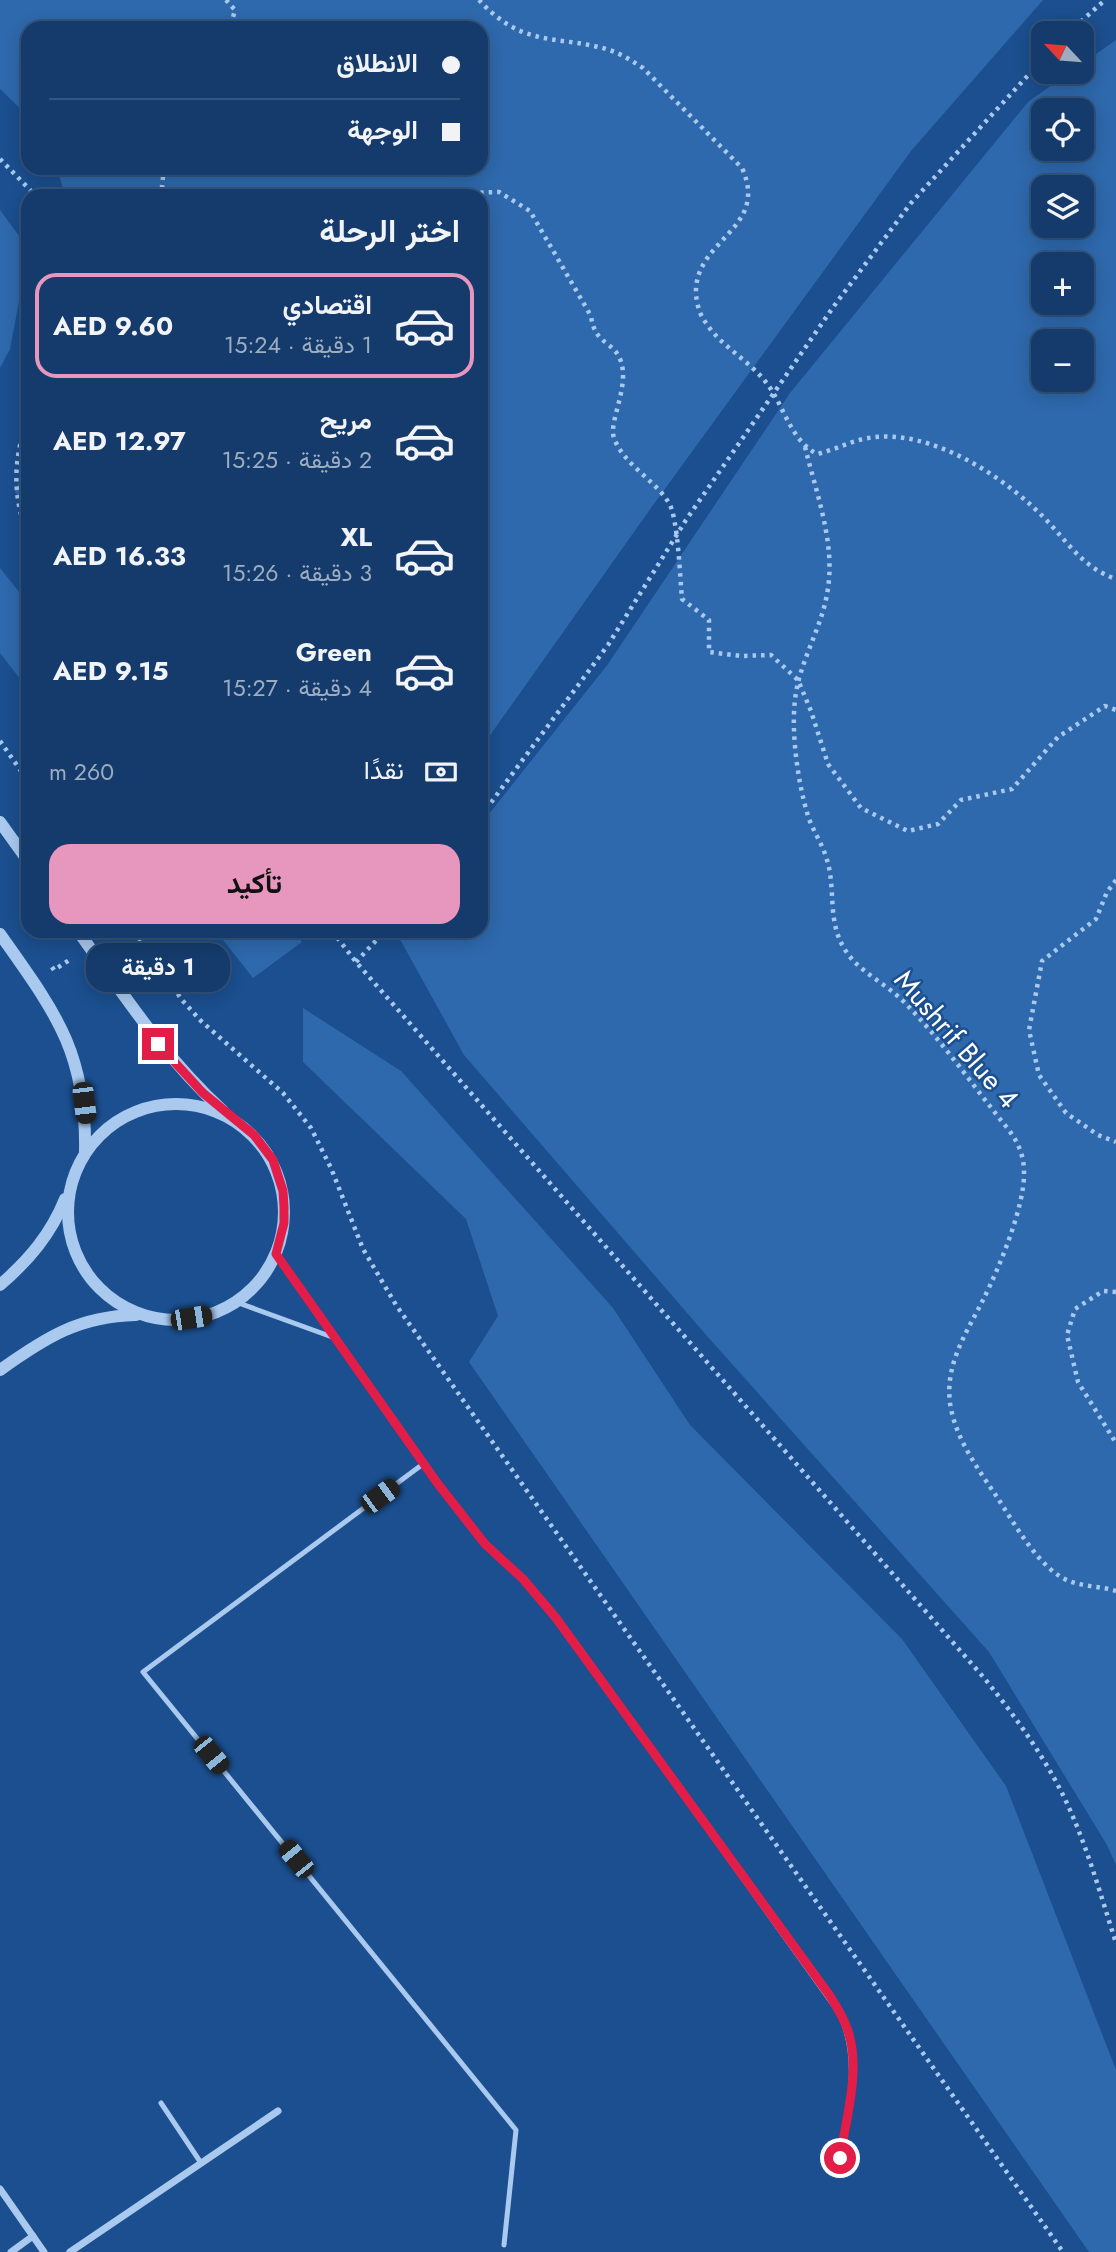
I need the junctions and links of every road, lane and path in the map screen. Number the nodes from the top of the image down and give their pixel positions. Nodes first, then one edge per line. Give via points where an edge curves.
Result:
1 (226, 0) edge
2 (479, 0) edge
3 (1105, 0) edge
4 (232, 21) edge
5 (1080, 21) edge
6 (1031, 72) edge
7 (0, 159) edge
8 (29, 189) edge
9 (488, 192) edge
10 (775, 394) junction
11 (21, 439) edge
12 (805, 447) junction
13 (21, 513) edge
14 (677, 536) junction
15 (1116, 579) edge
16 (798, 680) junction
17 (1116, 710) edge
18 (0, 741) edge
19 (21, 771) edge
20 (488, 807) edge
21 (0, 822) edge
22 (21, 851) edge
23 (1116, 880) edge
24 (0, 934) edge
25 (83, 938) edge
26 (139, 938) edge
27 (337, 938) edge
28 (378, 938) edge
29 (75, 956) dead end
30 (356, 962) junction
31 (49, 963) dead end
32 (228, 1116) junction
33 (1116, 1142) edge
34 (85, 1152) junction
35 (72, 1182) junction
36 (276, 1254) junction
37 (0, 1285) edge
38 (1116, 1292) edge
39 (236, 1302) junction
40 (144, 1315) junction
41 (335, 1338) junction
42 (0, 1370) edge
43 (1116, 1443) edge
44 (423, 1464) junction
45 (1116, 1591) edge
46 (1116, 1942) edge
47 (161, 2104) dead end
48 (278, 2111) dead end
49 (840, 2158) dead end
50 (201, 2163) junction
51 (0, 2189) edge
52 (33, 2236) junction
53 (505, 2245) dead end
54 (11, 2252) edge
55 (44, 2252) edge
56 (70, 2252) edge
57 (1063, 2252) edge

1 - 4 path via 235,10
2 - 10 path, Mushrif Blue 4 via 516,29 608,50 643,68 742,168 748,182 745,213 699,271 697,303 711,331
3 - 5 path
6 - 10 path via 911,203
7 - 8 path
9 - 14 path via 499,192 530,211 591,316 593,331 620,358 623,385 612,435 620,451 670,504
10 - 12 path, Mushrif Blue 4
10 - 14 path
11 - 13 path via 16,485
12 - 15 path via 817,454 889,436 957,455 1007,485 1078,557
12 - 16 path, Mushrif Blue 4 via 830,569 824,607
14 - 16 path via 682,599 709,620 709,652 771,655
14 - 20 path via 608,645
16 - 17 path via 828,764 861,808 908,831 938,824 961,800 1012,789 1058,737 1105,706
16 - 45 path, Mushrif Blue 4 via 794,723 802,789 827,859 837,935 855,962 917,1017 1015,1138 1022,1154 1023,1189 1009,1237 955,1353 949,1386 953,1419 985,1479 1051,1570 1073,1583
18 - 19 path
21 - 22 street
23 - 33 path via 1096,919 1042,961 1029,1030 1039,1075 1066,1113
24 - 34 street via 45,998 73,1055 82,1087
25 - 32 street via 158,1044
26 - 57 path via 201,1021 283,1093 304,1119 322,1148 363,1249 396,1305
27 - 30 path
28 - 30 path
29 - 31 path via 54,970
30 - 46 path via 1014,1715 1063,1795
32 - 34 street via 188,1104 166,1103 134,1111 107,1128
32 - 36 street via 254,1135 273,1160 284,1212
34 - 35 street
35 - 37 street via 48,1233
35 - 40 street via 69,1230 81,1263 103,1291
36 - 39 street via 260,1281
36 - 41 lane
38 - 43 path via 1102,1291 1076,1309 1066,1335 1078,1382
39 - 40 street via 207,1316 175,1320
39 - 41 lane
40 - 42 street via 117,1315 65,1329
41 - 44 lane
44 - 49 lane via 485,1544 556,1618 840,2014 848,2032 853,2073
44 - 53 lane via 144,1672 516,2130
47 - 50 lane
48 - 50 street
50 - 56 street
51 - 52 street
52 - 54 street
52 - 55 street

